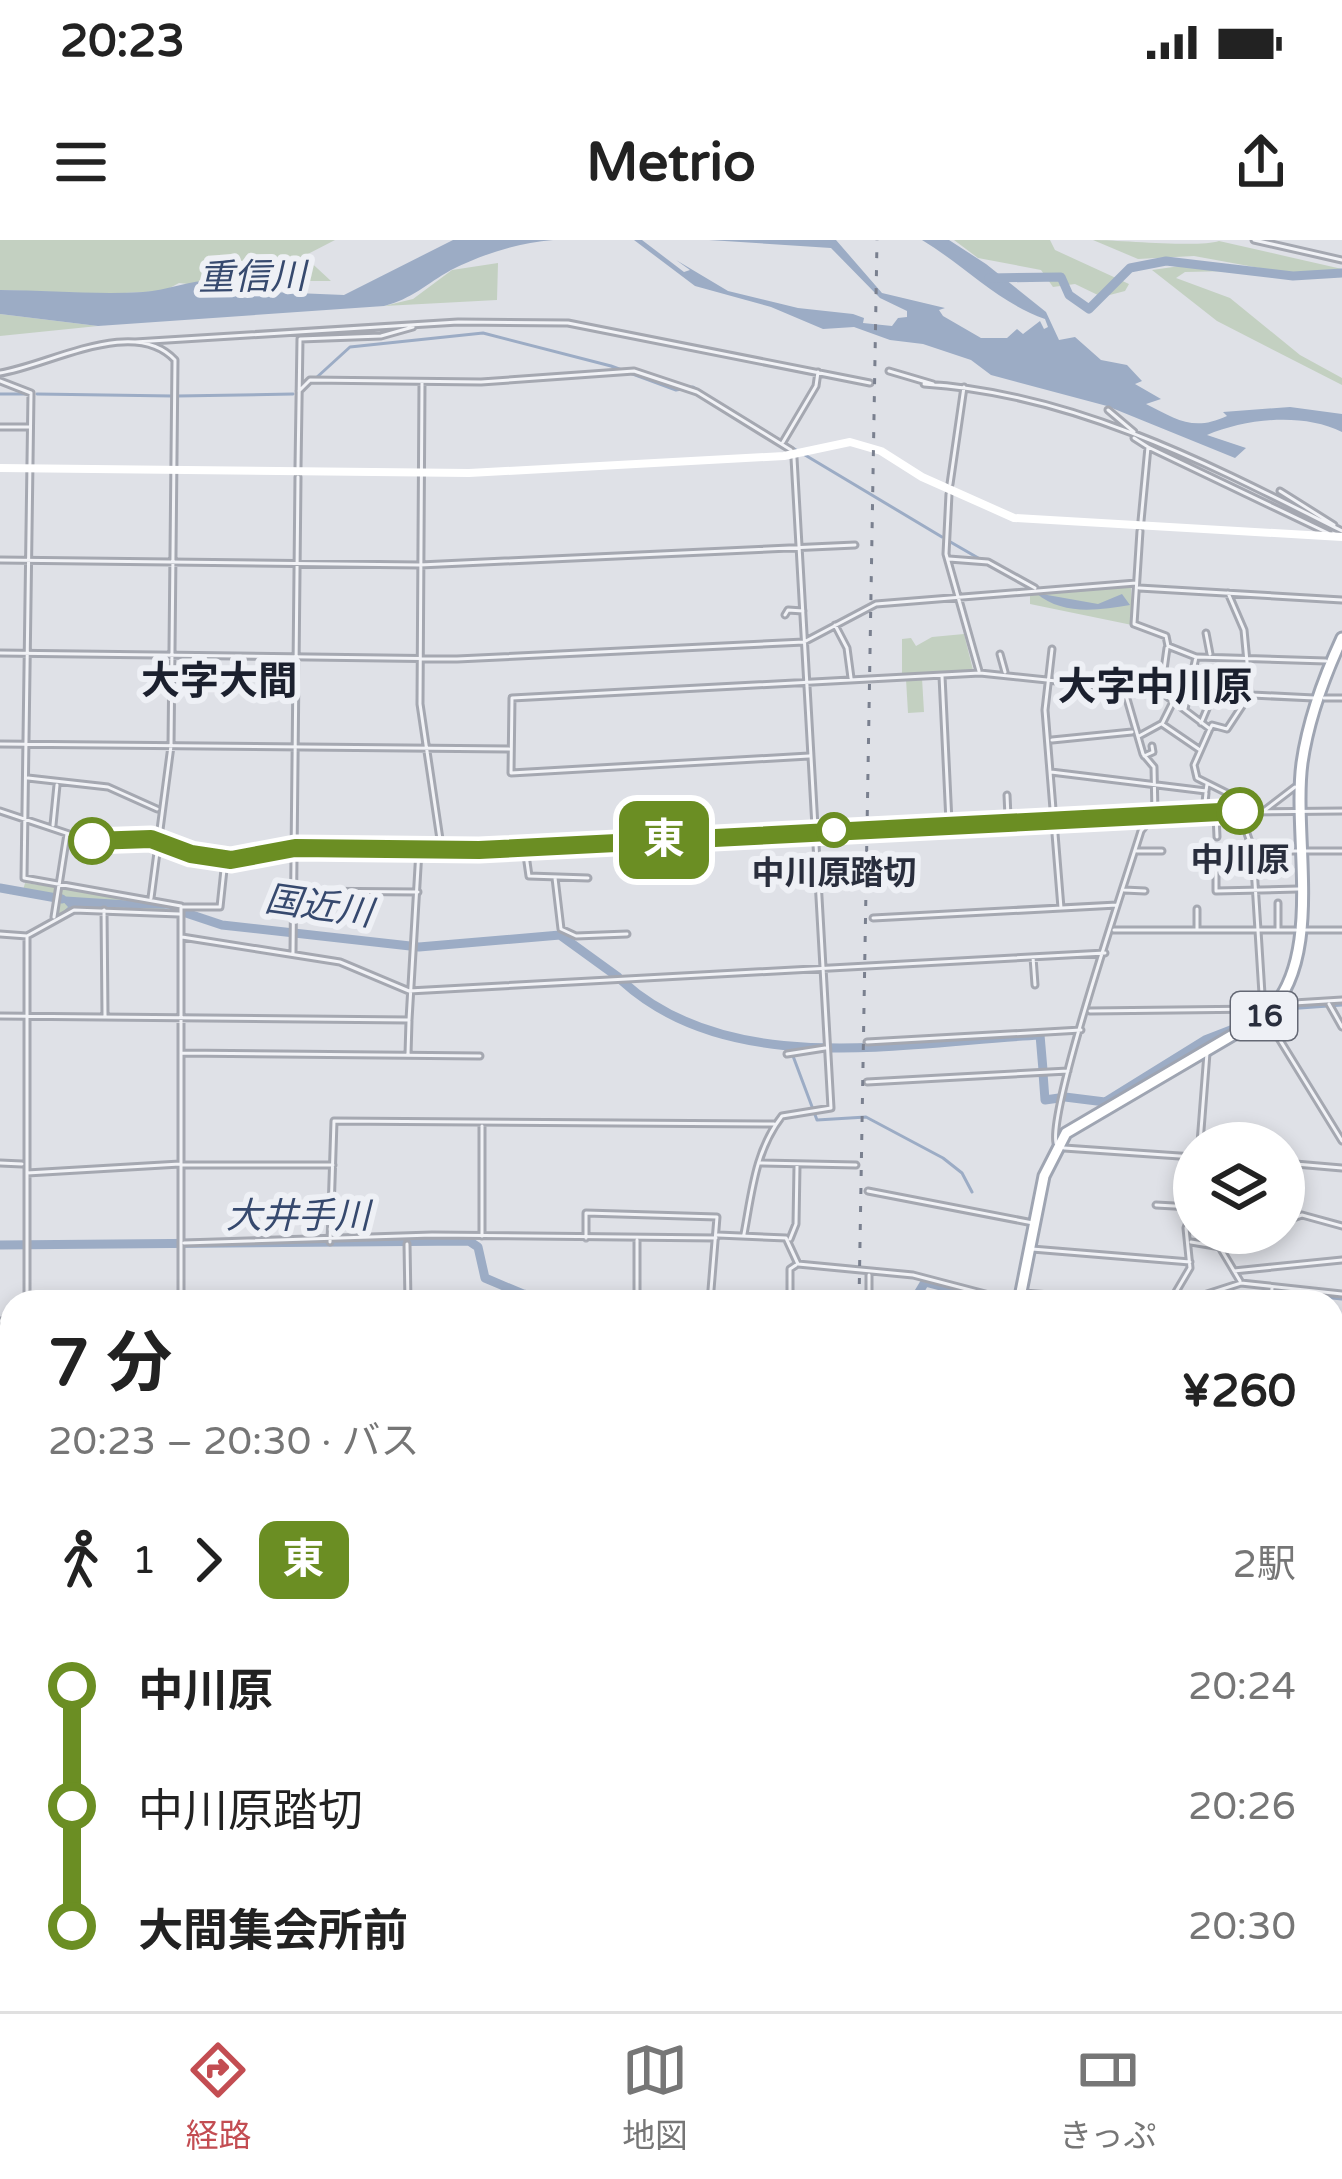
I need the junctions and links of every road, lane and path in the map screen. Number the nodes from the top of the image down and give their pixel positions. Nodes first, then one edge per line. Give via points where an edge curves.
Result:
1 (1254, 240) edge
2 (1342, 260) edge
3 (415, 325) junction
4 (136, 343) junction
5 (889, 371) dead end
6 (818, 372) junction
7 (0, 377) edge
8 (422, 381) junction
9 (870, 383) dead end
10 (924, 384) dead end
11 (934, 385) junction
12 (964, 387) junction
13 (299, 391) junction
14 (1108, 410) dead end
15 (0, 427) edge
16 (31, 427) junction
17 (1129, 433) junction
18 (1136, 436) junction
19 (782, 443) junction
20 (1148, 446) junction
21 (794, 455) junction
22 (0, 468) edge
23 (30, 469) junction
24 (174, 470) junction
25 (298, 472) junction
26 (421, 473) junction
27 (950, 490) junction
28 (1280, 491) dead end
29 (1141, 522) junction
30 (1332, 531) junction
31 (1342, 534) edge
32 (855, 545) dead end
33 (799, 547) junction
34 (947, 559) junction
35 (0, 560) edge
36 (31, 560) junction
37 (172, 562) junction
38 (297, 563) junction
39 (420, 565) junction
40 (1137, 585) junction
41 (1037, 590) junction
42 (1228, 593) junction
43 (956, 597) junction
44 (1342, 600) edge
45 (802, 611) junction
46 (785, 615) dead end
47 (834, 623) junction
48 (1205, 633) dead end
49 (1342, 638) edge
50 (804, 642) junction
51 (1168, 646) junction
52 (1052, 649) dead end
53 (0, 653) edge
54 (30, 654) junction
55 (1000, 654) dead end
56 (172, 655) junction
57 (296, 657) junction
58 (1196, 657) junction
59 (420, 658) junction
60 (1211, 658) junction
61 (1245, 658) junction
62 (1332, 661) junction
63 (980, 673) junction
64 (942, 674) junction
65 (1005, 675) junction
66 (851, 680) junction
67 (1194, 680) junction
68 (1051, 681) junction
69 (806, 682) junction
70 (1220, 683) dead end
71 (1125, 690) junction
72 (1161, 692) junction
73 (1250, 694) junction
74 (1319, 698) junction
75 (1342, 698) edge
76 (1173, 702) junction
77 (1209, 704) dead end
78 (1184, 711) junction
79 (1201, 723) junction
80 (1162, 724) junction
81 (1210, 729) junction
82 (1136, 735) junction
83 (1051, 741) junction
84 (0, 744) edge
85 (28, 745) junction
86 (172, 746) junction
87 (1152, 746) dead end
88 (295, 747) junction
89 (427, 749) junction
90 (511, 749) junction
91 (1200, 750) junction
92 (811, 756) junction
93 (1144, 756) junction
94 (1165, 760) dead end
95 (1153, 765) junction
96 (1049, 771) junction
97 (26, 778) junction
98 (1300, 782) junction
99 (1154, 783) junction
100 (57, 785) dead end
101 (1206, 788) junction
102 (1007, 795) dead end
103 (0, 811) edge
104 (160, 811) junction
105 (1240, 811) junction
106 (1263, 811) junction
107 (1299, 811) junction
108 (1342, 811) edge
109 (1204, 812) junction
110 (1216, 812) junction
111 (1155, 814) junction
112 (1055, 817) junction
113 (27, 818) junction
114 (1008, 819) junction
115 (950, 823) junction
116 (52, 827) junction
117 (815, 831) junction
118 (68, 834) junction
119 (1217, 837) dead end
120 (158, 841) junction
121 (526, 847) junction
122 (295, 848) junction
123 (419, 849) junction
124 (442, 850) junction
125 (1208, 850) dead end
126 (1253, 850) junction
127 (1342, 850) edge
128 (1135, 851) junction
129 (1162, 851) dead end
130 (1299, 851) junction
131 (225, 860) junction
132 (1216, 867) dead end
133 (555, 878) junction
134 (588, 878) dead end
135 (58, 886) junction
136 (1300, 889) junction
137 (1124, 890) junction
138 (1257, 890) junction
139 (294, 891) junction
140 (1145, 891) dead end
141 (418, 892) junction
142 (151, 900) junction
143 (1278, 903) dead end
144 (1119, 905) junction
145 (1060, 908) junction
146 (1197, 909) dead end
147 (104, 910) junction
148 (180, 911) junction
149 (873, 918) dead end
150 (55, 919) junction
151 (1197, 930) junction
152 (1257, 930) junction
153 (1278, 930) junction
154 (1300, 930) junction
155 (1342, 930) edge
156 (1112, 931) junction
157 (0, 934) edge
158 (627, 934) dead end
159 (27, 936) junction
160 (180, 937) junction
161 (1105, 953) junction
162 (293, 955) junction
163 (1033, 957) junction
164 (823, 968) junction
165 (1034, 985) dead end
166 (409, 991) junction
167 (1342, 1000) edge
168 (1329, 1005) junction
169 (1269, 1009) junction
170 (1088, 1011) junction
171 (0, 1016) edge
172 (25, 1016) junction
173 (104, 1017) junction
174 (179, 1017) junction
175 (409, 1020) junction
176 (1342, 1027) edge
177 (1082, 1030) junction
178 (867, 1042) dead end
179 (827, 1048) junction
180 (1207, 1051) junction
181 (179, 1053) junction
182 (788, 1054) dead end
183 (408, 1055) junction
184 (480, 1056) dead end
185 (1070, 1071) junction
186 (867, 1082) dead end
187 (482, 1122) junction
188 (1202, 1122) edge
189 (776, 1124) junction
190 (1057, 1124) junction
191 (1066, 1132) junction
192 (1342, 1141) edge
193 (1057, 1145) junction
194 (1173, 1155) edge
195 (0, 1163) edge
196 (758, 1163) junction
197 (25, 1164) junction
198 (797, 1164) junction
199 (180, 1165) junction
200 (333, 1165) junction
201 (856, 1165) dead end
202 (1305, 1165) edge
203 (1342, 1168) edge
204 (25, 1173) junction
205 (868, 1191) dead end
206 (1156, 1205) dead end
207 (1173, 1206) edge
208 (1305, 1216) edge
209 (1035, 1224) junction
210 (1342, 1226) edge
211 (744, 1234) junction
212 (717, 1237) junction
213 (482, 1238) junction
214 (638, 1238) junction
215 (586, 1240) junction
216 (789, 1240) junction
217 (330, 1242) junction
218 (182, 1243) junction
219 (407, 1244) dead end
220 (1030, 1249) junction
221 (1190, 1254) edge
222 (1225, 1254) edge
223 (1342, 1260) edge
224 (1190, 1262) junction
225 (798, 1264) junction
226 (1234, 1271) junction
227 (869, 1273) junction
228 (1241, 1282) junction
229 (1272, 1286) junction
230 (27, 1290) edge
231 (181, 1290) edge
232 (408, 1290) edge
233 (637, 1290) edge
234 (711, 1290) edge
235 (790, 1290) edge
236 (868, 1290) edge
237 (979, 1290) edge
238 (1021, 1290) edge
239 (1176, 1290) edge
240 (1217, 1290) edge
241 (1272, 1290) edge
242 (1307, 1290) edge

1 - 2 street
3 - 4 street
3 - 6 street via 595,326
3 - 13 street via 381,336 300,339
4 - 7 street via 82,350
4 - 24 street via 175,361
5 - 11 street
6 - 9 street
6 - 19 street
7 - 16 street via 30,390
8 - 13 street via 310,380
8 - 19 street via 631,372 697,392
8 - 26 street
10 - 11 street
11 - 12 street
12 - 17 street via 1034,399
12 - 27 street
13 - 25 street
14 - 18 street
15 - 16 street
16 - 23 street
17 - 18 street
17 - 20 street
18 - 30 street
19 - 21 street
20 - 29 street
20 - 30 street
21 - 26 street
21 - 27 street via 855,443
21 - 33 street
22 - 23 street
23 - 24 street
23 - 36 street
24 - 25 street
24 - 37 street
25 - 26 street
25 - 38 street
26 - 39 street
27 - 29 street via 1013,518
27 - 34 street
28 - 30 street
29 - 30 street
29 - 40 street
30 - 31 street
32 - 33 street
33 - 39 street
33 - 45 street
34 - 41 street via 984,562
34 - 43 street
35 - 36 street
36 - 37 street
36 - 54 street
37 - 38 street
37 - 56 street
38 - 39 street
38 - 57 street
39 - 59 street
40 - 41 street
40 - 42 street
40 - 51 street via 1135,627 1168,637
41 - 43 street
42 - 44 street
42 - 61 street via 1242,622
43 - 47 street via 876,604
43 - 63 street
45 - 46 street
45 - 50 street
47 - 50 street
47 - 66 street via 848,648
48 - 60 street
49 - 62 main road, 16
50 - 59 street
50 - 69 street
51 - 58 street
51 - 72 street
52 - 68 street
53 - 54 street
54 - 56 street
54 - 85 street
55 - 65 street
56 - 57 street
56 - 86 street
57 - 59 street
57 - 88 street
58 - 60 street
58 - 67 street
59 - 89 street
60 - 61 street
61 - 62 street
61 - 73 street
62 - 74 main road, 16
63 - 64 street
63 - 65 street
64 - 66 street
64 - 115 street
65 - 68 street
66 - 69 street
67 - 70 street
67 - 78 street
68 - 71 street
68 - 83 street
69 - 90 street via 512,698
69 - 92 street
71 - 72 street
71 - 82 street
72 - 76 street
73 - 74 street
73 - 81 street via 1227,729
74 - 75 street
74 - 98 main road, 16
76 - 78 street
76 - 80 street
77 - 79 street
78 - 79 street
79 - 81 street
80 - 82 street
80 - 91 street
81 - 91 street
82 - 83 street
82 - 93 street
83 - 96 street
84 - 85 street
85 - 86 street
85 - 97 street
86 - 88 street
86 - 104 street
87 - 93 street
88 - 89 street
88 - 122 street
89 - 90 street
89 - 124 street
90 - 92 street via 511,773
91 - 101 street via 1194,765
92 - 117 street
93 - 95 street
94 - 95 street
95 - 99 street
96 - 99 street
96 - 112 street
97 - 104 street via 108,787
97 - 113 street
98 - 106 street
98 - 107 main road, 16
99 - 101 street
99 - 111 street
100 - 116 street
101 - 106 street
101 - 109 street
102 - 114 street
103 - 113 street
104 - 120 street
105 - 106 street
105 - 110 street
105 - 126 street
106 - 107 street
107 - 108 street
107 - 130 main road, 16
109 - 110 street
109 - 111 street
110 - 119 street
111 - 112 street
111 - 128 street
112 - 114 street
112 - 145 street
113 - 116 street
113 - 135 street via 24,878
114 - 115 street
115 - 117 street
116 - 118 street
117 - 121 street
117 - 164 street
118 - 120 street via 111,844
118 - 135 street
120 - 131 street
120 - 142 street
121 - 124 street
121 - 133 street via 529,876
122 - 123 street
122 - 131 street
122 - 139 street
123 - 124 street
123 - 141 street
125 - 126 street
126 - 130 street
126 - 138 street
127 - 130 street
128 - 129 street
128 - 137 street
130 - 136 main road, 16
131 - 148 street via 221,906
132 - 138 street via 1216,891
133 - 134 street
133 - 158 street via 561,929
135 - 142 street
135 - 150 street
136 - 138 street
136 - 154 main road, 16
137 - 140 street
137 - 144 street
138 - 152 street
139 - 141 street
139 - 162 street
141 - 166 street
142 - 148 street
143 - 153 street
144 - 145 street
144 - 156 street
145 - 149 street
146 - 151 street
147 - 148 street
147 - 150 street
147 - 173 street
148 - 160 street
150 - 159 street
151 - 152 street
151 - 156 street
152 - 153 street
152 - 169 street
153 - 154 street
154 - 155 street
154 - 169 main road, 16 via 1295,968
156 - 161 street
157 - 159 street
159 - 172 street
160 - 162 street
160 - 174 street
161 - 163 street
161 - 170 street
162 - 166 street via 340,962
163 - 164 street
163 - 165 street
164 - 166 street
164 - 179 street
166 - 175 street
167 - 168 street
168 - 169 street
168 - 176 street
169 - 170 street
169 - 180 main road, 16
169 - 192 street
170 - 177 street
171 - 172 street
172 - 173 street
172 - 197 street
173 - 174 street
174 - 175 street
174 - 181 street
175 - 183 street
177 - 178 street
177 - 185 street
179 - 182 street
179 - 189 street via 831,1108 782,1116
180 - 188 street
180 - 191 main road, 16
181 - 183 street
181 - 199 street
183 - 184 street
185 - 186 street
185 - 190 street
187 - 189 street
187 - 200 street via 334,1121
187 - 213 street
189 - 196 street
190 - 191 street
190 - 193 street
191 - 193 main road, 16
193 - 194 street
193 - 209 main road, 16
195 - 197 street
196 - 198 street
196 - 211 street
197 - 204 street
198 - 201 street
198 - 216 street
199 - 200 street
199 - 204 street
199 - 218 street
200 - 217 street
202 - 203 street
204 - 230 street
205 - 209 street
206 - 207 street
208 - 210 street
209 - 220 main road, 16
211 - 212 street
211 - 216 street
212 - 214 street
212 - 215 street via 717,1217 586,1213
212 - 234 street
213 - 215 street
213 - 217 street
214 - 215 street
214 - 233 street
216 - 225 street
217 - 218 street
218 - 231 street
219 - 232 street
220 - 224 street
220 - 238 main road, 16
221 - 224 street
222 - 226 street
223 - 226 street
224 - 239 street
225 - 227 street
225 - 235 street via 790,1269
226 - 228 street
227 - 236 street
227 - 237 street
228 - 229 street
228 - 240 street
229 - 241 street
229 - 242 street

